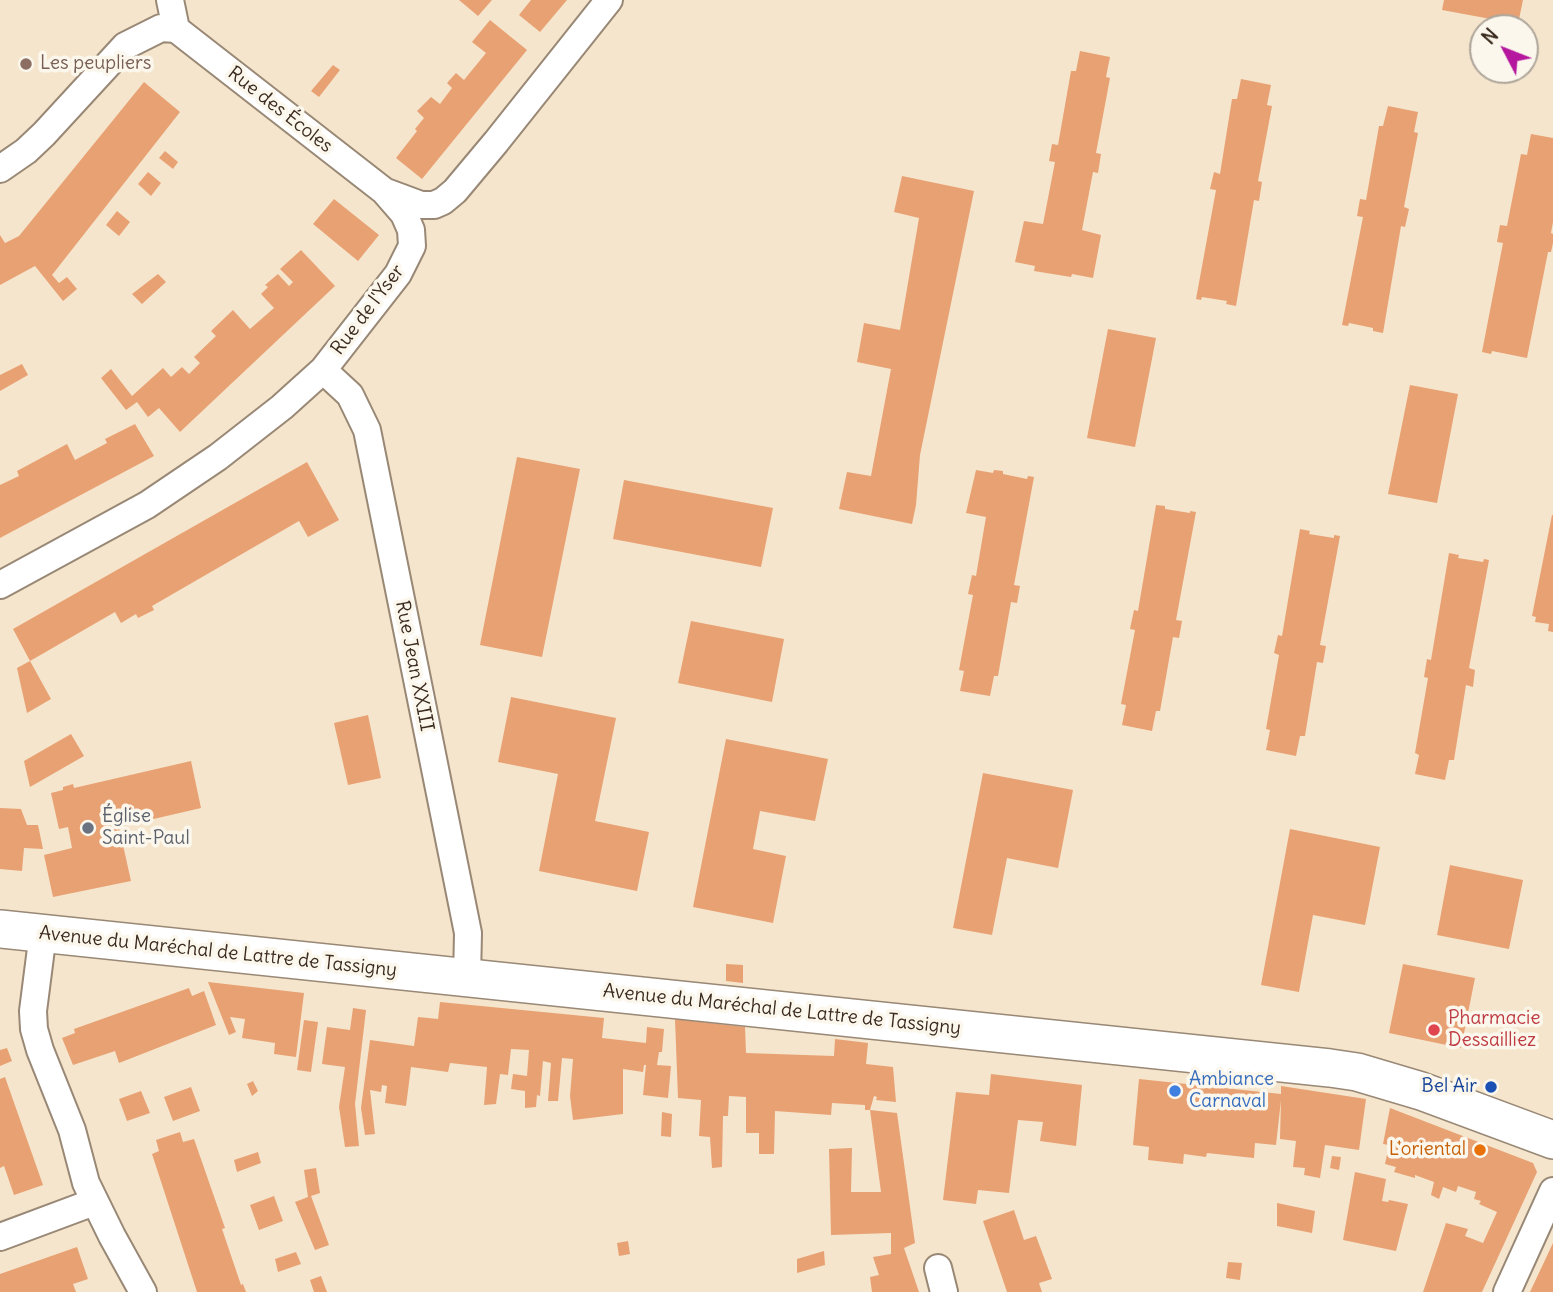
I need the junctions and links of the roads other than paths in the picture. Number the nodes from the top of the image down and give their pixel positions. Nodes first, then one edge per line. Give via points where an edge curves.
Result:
1 (170, 0) edge
2 (609, 0) edge
3 (176, 29) junction
4 (0, 169) edge
5 (384, 191) junction
6 (323, 370) junction
7 (0, 585) edge
8 (0, 929) edge
9 (43, 933) junction
10 (467, 978) junction
11 (1553, 1140) edge
12 (1553, 1191) edge
13 (94, 1202) junction
14 (0, 1237) edge
15 (143, 1292) edge
16 (1507, 1292) edge

1 - 3 street
2 - 5 street via 443,201 421,205
3 - 4 street via 161,28 125,46 44,134
3 - 5 street, Rue des Écoles
5 - 6 street, Rue de l'Yser via 404,214 412,246 398,274
6 - 7 street, Rue de l'Yser via 251,431 147,506
6 - 10 street, Rue Jean XXIII via 349,395 367,430 468,933
8 - 9 main road, Avenue du Maréchal de Lattre de Tassigny
9 - 10 main road, Avenue du Maréchal de Lattre de Tassigny
9 - 13 street via 34,1029
10 - 11 main road, Avenue du Maréchal de Lattre de Tassigny via 1357,1072
12 - 16 street
13 - 14 street
13 - 15 street

